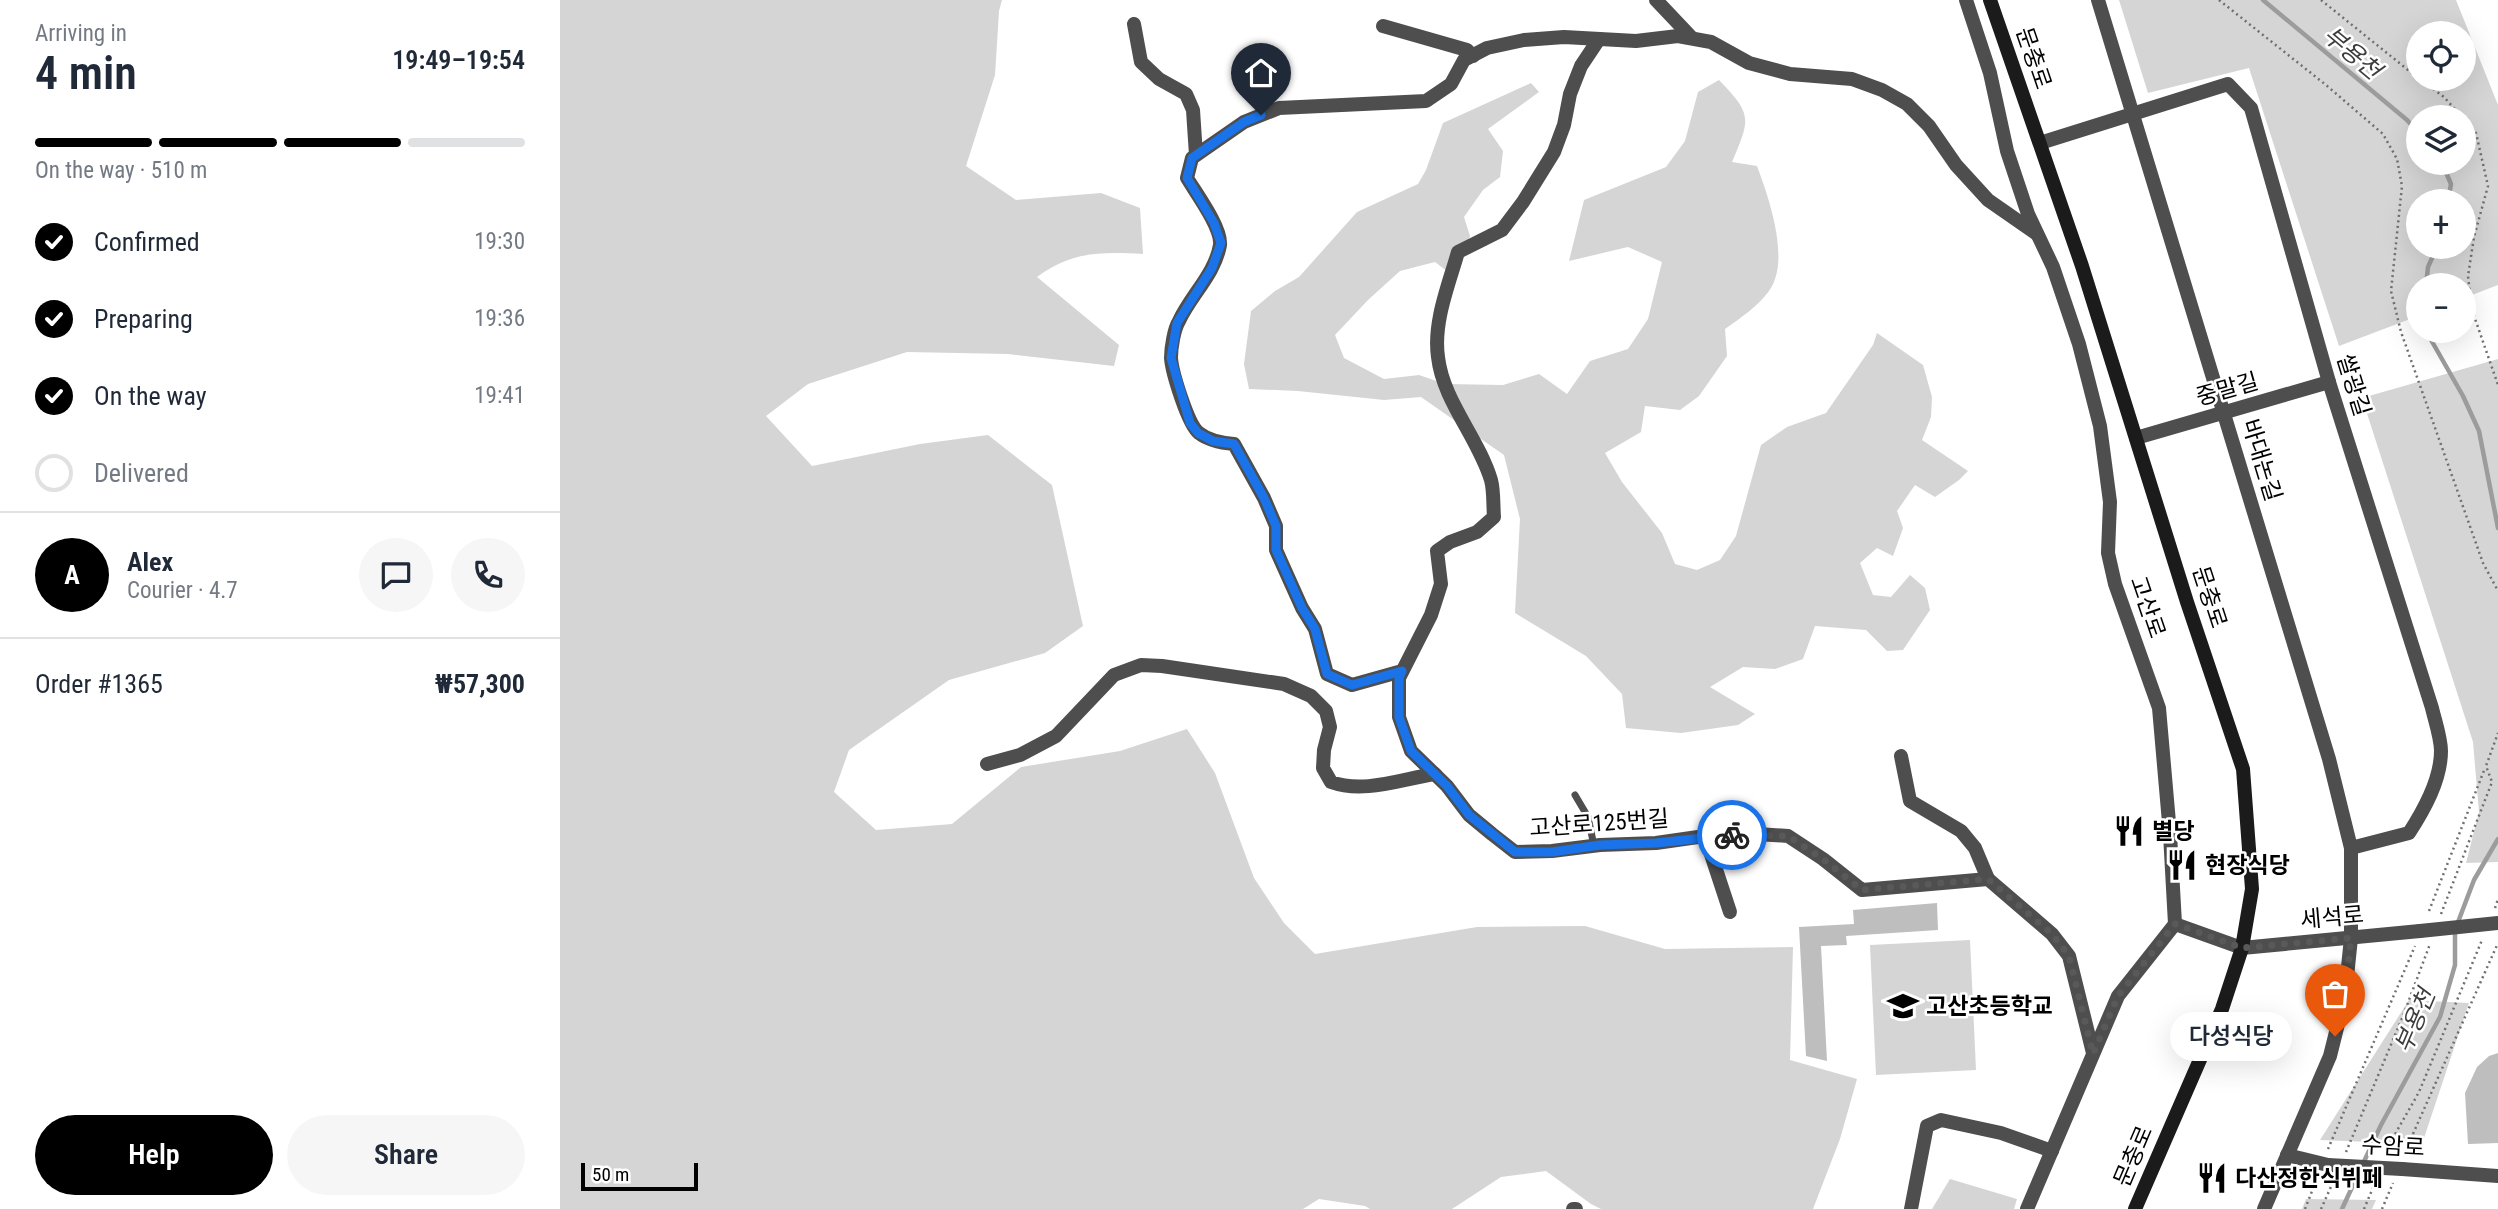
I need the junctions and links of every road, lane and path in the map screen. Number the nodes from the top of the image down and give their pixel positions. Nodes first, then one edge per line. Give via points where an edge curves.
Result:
1 (1656, 0) edge
2 (1966, 0) edge
3 (1990, 0) edge
4 (2098, 0) edge
5 (2219, 0) edge
6 (2321, 0) edge
7 (1133, 24) dead end
8 (1383, 26) dead end
9 (1692, 38) junction
10 (1599, 39) junction
11 (1473, 56) junction
12 (2406, 68) edge
13 (2436, 91) edge
14 (2451, 105) edge
15 (2132, 112) junction
16 (2476, 133) edge
17 (2040, 143) junction
18 (1196, 155) junction
19 (2037, 234) junction
20 (2329, 382) junction
21 (2498, 385) edge
22 (2224, 413) junction
23 (2136, 438) junction
24 (2498, 591) edge
25 (1402, 671) junction
26 (2498, 733) edge
27 (1900, 757) dead end
28 (987, 764) dead end
29 (2486, 766) junction
30 (1435, 774) junction
31 (1575, 795) dead end
32 (1705, 836) junction
33 (1594, 846) junction
34 (2350, 848) junction
35 (1988, 879) junction
36 (2498, 899) edge
37 (2429, 911) dead end
38 (1730, 912) dead end
39 (2441, 915) dead end
40 (2496, 917) edge
41 (2175, 924) junction
42 (2484, 935) dead end
43 (2351, 938) junction
44 (2422, 939) junction
45 (2498, 943) edge
46 (2242, 948) junction
47 (2093, 1054) junction
48 (2052, 1151) junction
49 (2287, 1155) junction
50 (2343, 1160) dead end
51 (2384, 1160) dead end
52 (2328, 1166) junction
53 (2400, 1168) junction
54 (2379, 1172) dead end
55 (2498, 1176) edge
56 (1911, 1209) edge
57 (2027, 1209) edge
58 (2134, 1209) edge
59 (2264, 1209) edge
60 (2305, 1209) edge
61 (2321, 1209) edge
62 (2364, 1209) edge
63 (2382, 1209) edge

1 - 9 street
2 - 19 street, 고산로 via 1990,73 2007,151
3 - 17 street, 문충로
4 - 15 street, 바대논길
5 - 24 path via 2384,134 2397,159 2402,186 2391,291 2400,332 2483,563
6 - 12 path
7 - 18 street via 1141,62 1186,94 1193,110
8 - 11 street via 1467,50
9 - 10 street
9 - 19 street via 1711,42 1749,63 1790,74 1852,79 1907,104 1988,200
10 - 11 street via 1524,40
10 - 25 street, 고산로125번길 via 1581,66 1554,152 1524,202 1502,230 1458,251 1438,330 1437,355 1442,380 1491,481 1494,517 1477,532 1437,551 1441,584 1431,615
11 - 18 street via 1464,60 1451,85 1426,101 1279,108 1244,122
13 - 14 path
15 - 17 street, 쌀광길
15 - 20 street, 쌀광길 via 2228,84 2251,108
15 - 22 street, 바대논길
16 - 21 path via 2488,186 2468,276 2472,310
17 - 23 street, 문충로
18 - 25 street via 1187,178 1221,243 1212,268 1177,323 1171,358 1190,423 1213,441 1234,444 1264,498 1276,526 1276,550 1315,629 1327,674 1352,685
19 - 41 street, 고산로 via 2079,344 2100,426 2110,502 2108,553 2159,708
20 - 22 street, 중말길
20 - 34 street, 쌀광길 via 2432,708 2441,751 2425,809 2409,832
22 - 23 street, 중말길
22 - 34 street, 바대논길 via 2329,759
23 - 46 street, 문충로 via 2243,769 2252,889
25 - 30 street, 고산로125번길 via 1399,717 1411,751
26 - 29 path
27 - 35 street via 1910,801 1961,831 1975,848
28 - 30 street via 1020,755 1056,736 1114,675 1141,665 1284,684 1311,696 1326,711 1330,727 1324,768 1331,782 1346,788
29 - 37 path
29 - 39 path via 2492,782
30 - 33 street, 고산로125번길 via 1469,815 1515,852
31 - 33 lane via 1588,817
32 - 33 street, 고산로125번길
32 - 35 street, 고산로125번길 via 1788,836 1862,890
32 - 38 street
34 - 43 street, 바대논길
35 - 47 street via 2052,934 2069,956
36 - 40 path
40 - 44 street, 세석로, bridge
41 - 46 street, 세석로
41 - 47 street via 2118,996
42 - 51 path via 2419,1092
43 - 44 street, 세석로
43 - 46 street, 세석로
43 - 49 street, 바대논길 via 2345,996 2330,1056
44 - 50 path via 2403,1016
44 - 52 path
45 - 53 path
46 - 58 street, 문충로 via 2221,1009
47 - 48 street
48 - 56 street via 2001,1133 1941,1120 1927,1126
48 - 57 street
49 - 52 street, 수암로
49 - 59 street, 바대논길
52 - 53 street, 수암로, bridge
52 - 60 path
52 - 61 path
53 - 55 street, 수암로
53 - 63 path
54 - 62 path

